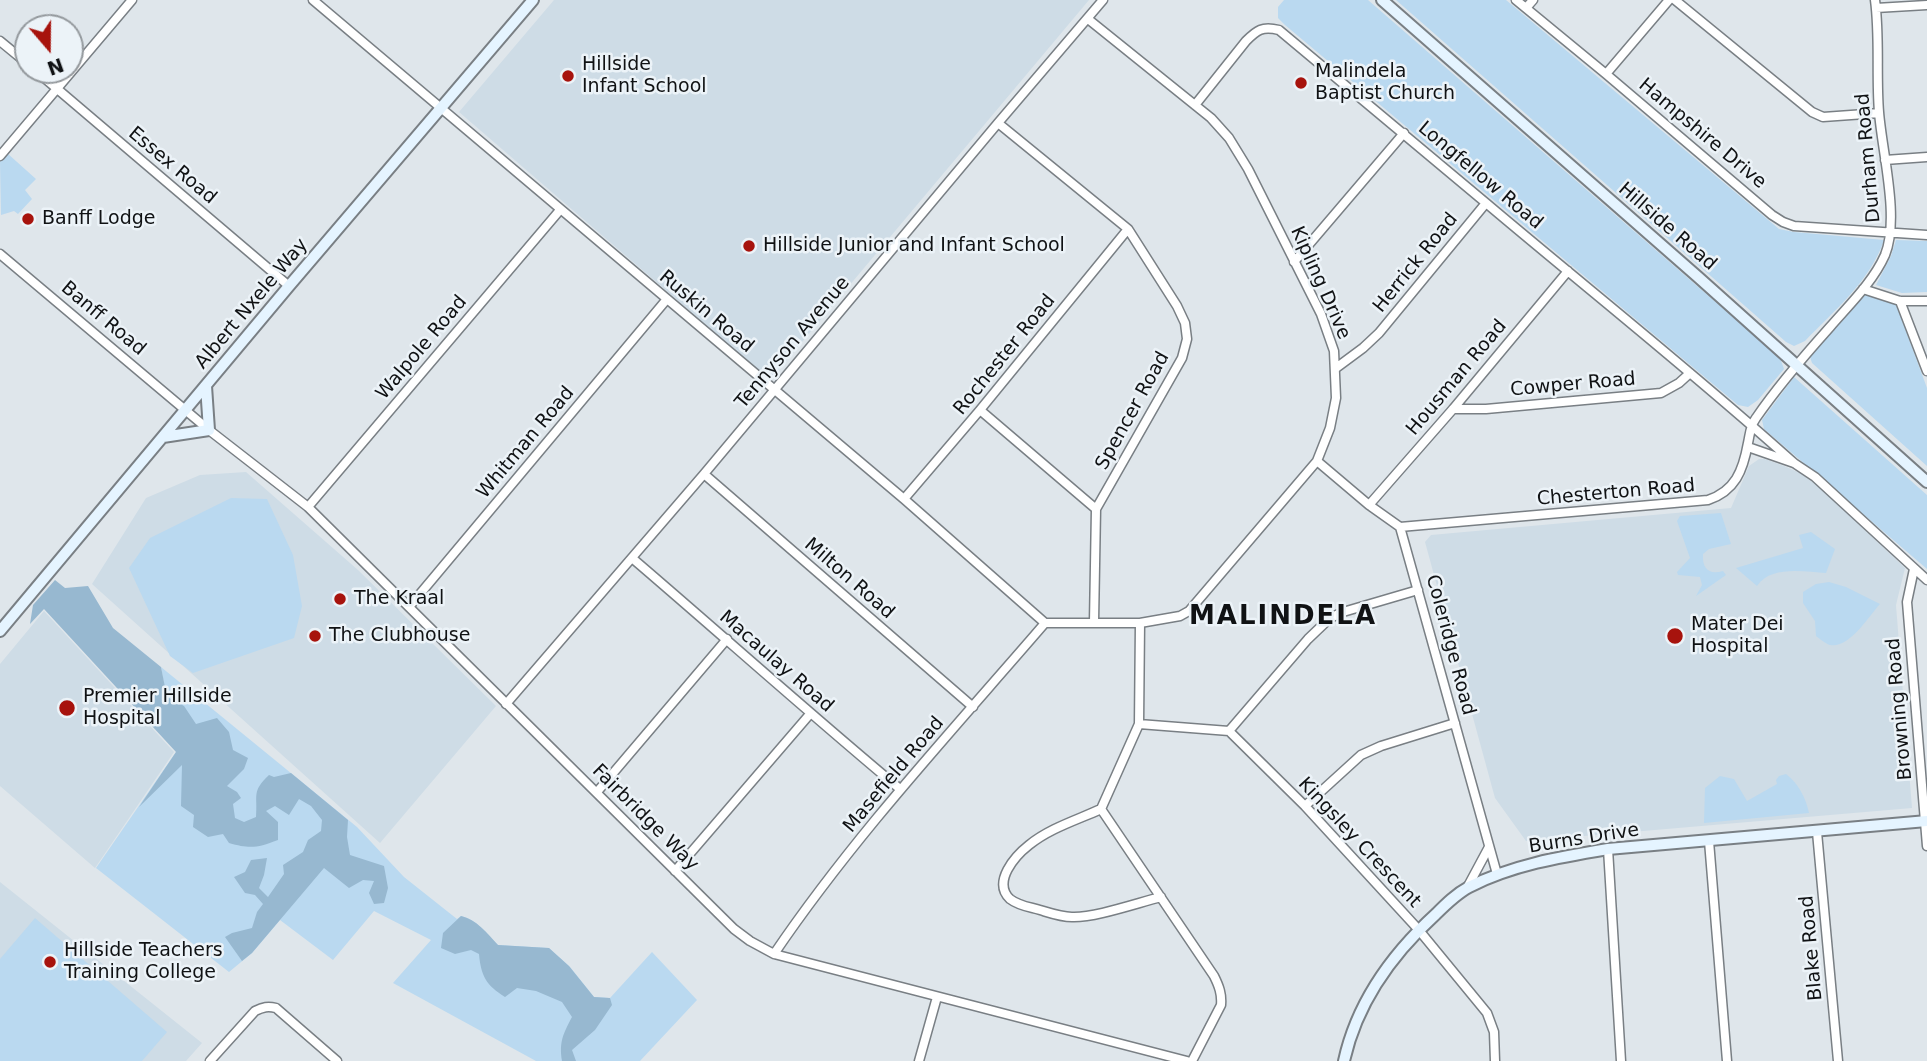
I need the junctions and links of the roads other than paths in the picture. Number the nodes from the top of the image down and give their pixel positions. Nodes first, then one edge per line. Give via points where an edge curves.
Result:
1 (132, 0) edge
2 (313, 0) edge
3 (533, 0) edge
4 (1103, 0) edge
5 (1382, 0) edge
6 (1516, 0) edge
7 (1533, 0) edge
8 (1669, 0) edge
9 (1675, 0) edge
10 (1875, 4) edge
11 (1927, 5) edge
12 (1526, 9) junction
13 (1088, 19) junction
14 (0, 41) edge
15 (14, 52) edge
16 (1606, 74) junction
17 (51, 84) edge
18 (57, 89) junction
19 (1195, 105) junction
20 (440, 108) junction
21 (1879, 113) junction
22 (998, 122) junction
23 (1404, 133) junction
24 (0, 156) edge
25 (1927, 157) edge
26 (1885, 160) junction
27 (1486, 203) junction
28 (559, 210) junction
29 (1128, 229) junction
30 (1891, 234) junction
31 (1927, 235) edge
32 (3, 257) edge
33 (1294, 262) junction
34 (0, 268) edge
35 (1568, 271) junction
36 (289, 286) junction
37 (1863, 289) junction
38 (667, 299) junction
39 (1900, 301) junction
40 (1927, 301) edge
41 (1796, 364) junction
42 (1336, 368) junction
43 (1927, 371) edge
44 (1690, 373) junction
45 (206, 386) junction
46 (774, 391) junction
47 (186, 409) junction
48 (1453, 409) junction
49 (980, 410) junction
50 (1751, 425) junction
51 (209, 430) junction
52 (163, 437) junction
53 (1748, 447) junction
54 (1317, 461) junction
55 (1794, 463) junction
56 (704, 474) junction
57 (1927, 482) edge
58 (904, 499) junction
59 (1369, 505) junction
60 (308, 507) junction
61 (1096, 509) junction
62 (1400, 527) junction
63 (632, 558) junction
64 (1914, 569) junction
65 (1927, 580) edge
66 (1418, 590) junction
67 (409, 607) junction
68 (1094, 622) junction
69 (1045, 623) junction
70 (1140, 623) junction
71 (0, 631) edge
72 (727, 639) junction
73 (506, 705) junction
74 (973, 707) junction
75 (810, 714) junction
76 (1455, 723) junction
77 (1139, 724) junction
78 (1229, 731) junction
79 (900, 789) junction
80 (597, 792) junction
81 (1306, 807) junction
82 (1101, 809) junction
83 (1926, 821) edge
84 (1817, 832) junction
85 (1709, 841) junction
86 (1927, 846) edge
87 (1489, 847) junction
88 (1608, 849) junction
89 (675, 870) junction
90 (1497, 874) junction
91 (1467, 888) junction
92 (1161, 897) junction
93 (1418, 929) junction
94 (774, 954) junction
95 (937, 997) junction
96 (1344, 1059) edge
97 (210, 1061) edge
98 (337, 1061) edge
99 (919, 1061) edge
100 (1190, 1061) edge
101 (1495, 1061) edge
102 (1621, 1061) edge
103 (1727, 1061) edge
104 (1838, 1061) edge

1 - 18 street
2 - 20 street, Ruskin Road
3 - 20 main road, Albert Nxele Way
4 - 13 street, Tennyson Avenue
5 - 41 main road, Hillside Road
6 - 12 street, Hampshire Drive
7 - 12 street
8 - 16 street
9 - 21 street via 1812,112 1823,117
10 - 11 street
10 - 21 street, Durham Road
12 - 16 street, Hampshire Drive
13 - 19 street, Kipling Drive
13 - 22 street, Tennyson Avenue
14 - 15 street
16 - 30 street, Hampshire Drive via 1783,222
17 - 18 street, Essex Road
18 - 24 street
18 - 36 street, Essex Road
19 - 23 street, Longfellow Road via 1246,41 1267,27 1279,30
19 - 33 street, Kipling Drive via 1229,138
20 - 28 street, Ruskin Road
20 - 36 main road, Albert Nxele Way
21 - 26 street, Durham Road
22 - 29 street, Spencer Road
22 - 46 street, Tennyson Avenue
23 - 27 street, Longfellow Road
23 - 33 street
25 - 26 street
26 - 30 street, Durham Road
27 - 35 street, Longfellow Road
27 - 42 street, Herrick Road via 1379,333
28 - 38 street, Ruskin Road
28 - 60 street, Walpole Road
29 - 49 street, Rochester Road
29 - 61 street, Spencer Road via 1177,306 1187,339 1182,358
30 - 31 street, Hampshire Drive
30 - 37 street, Durham Road via 1885,255
32 - 34 street
32 - 47 street, Banff Road
33 - 42 street, Kipling Drive via 1330,336
35 - 44 street, Longfellow Road
35 - 48 street, Housman Road
36 - 45 main road, Albert Nxele Way
37 - 39 street
37 - 41 street, Durham Road
38 - 46 street, Ruskin Road
38 - 67 street, Whitman Road
39 - 40 street
39 - 43 street
41 - 50 street, Chesterton Road
41 - 57 main road, Hillside Road
42 - 54 street, Kipling Drive via 1331,428
44 - 48 street, Cowper Road via 1661,393
44 - 50 street, Longfellow Road
45 - 47 main road, Albert Nxele Way
45 - 51 main road
46 - 56 street, Tennyson Avenue
46 - 58 street, Ruskin Road
47 - 51 street, Fairbridge Way
47 - 52 main road, Albert Nxele Way
48 - 59 street, Housman Road
49 - 58 street, Rochester Road
49 - 61 street
50 - 53 street, Chesterton Road
50 - 55 street, Longfellow Road
51 - 52 main road
51 - 60 street, Fairbridge Way
52 - 71 main road, Albert Nxele Way
53 - 55 street
53 - 62 street, Chesterton Road via 1737,479 1720,496 1708,500
54 - 59 street
54 - 70 street, Kipling Drive via 1189,611
55 - 64 street
56 - 63 street, Tennyson Avenue
56 - 74 street, Milton Road
58 - 69 street, Ruskin Road
59 - 62 street
60 - 67 street, Fairbridge Way
61 - 68 street, Spencer Road
62 - 66 street, Coleridge Road
63 - 72 street, Macaulay Road
63 - 73 street, Tennyson Avenue
64 - 65 street
64 - 83 street, Browning Road via 1907,602
66 - 76 street, Coleridge Road
66 - 78 street via 1330,618
67 - 73 street, Fairbridge Way
68 - 69 street, Kipling Drive
68 - 70 street, Kipling Drive
69 - 74 street, Masefield Road
70 - 77 street
72 - 75 street, Macaulay Road
72 - 80 street
73 - 80 street, Fairbridge Way
74 - 79 street, Masefield Road
75 - 79 street, Macaulay Road
75 - 89 street
76 - 81 street via 1361,755
76 - 87 street, Coleridge Road
77 - 78 street
77 - 82 street
78 - 81 street, Kingsley Crescent
79 - 94 street, Masefield Road
80 - 89 street, Fairbridge Way
81 - 93 street, Kingsley Crescent
82 - 92 street
82 - 92 street via 1026,846 1004,877 1008,897 1018,904 1073,917
83 - 84 main road, Burns Drive
83 - 86 street, Browning Road
84 - 85 main road, Burns Drive
84 - 104 street, Blake Road
85 - 88 main road, Burns Drive
85 - 103 street
87 - 90 street, Coleridge Road
87 - 91 street
88 - 90 main road, Burns Drive
88 - 102 street
89 - 94 street, Fairbridge Way via 734,929
90 - 91 main road, Burns Drive
91 - 93 main road, Burns Drive
92 - 100 street via 1214,975 1222,996
93 - 96 main road, Burns Drive via 1376,982
93 - 101 street, Kingsley Crescent via 1487,1013 1494,1032
94 - 95 street, Fairbridge Way
95 - 99 street
95 - 100 street, Fairbridge Way
97 - 98 street via 255,1011 264,1007 276,1008

